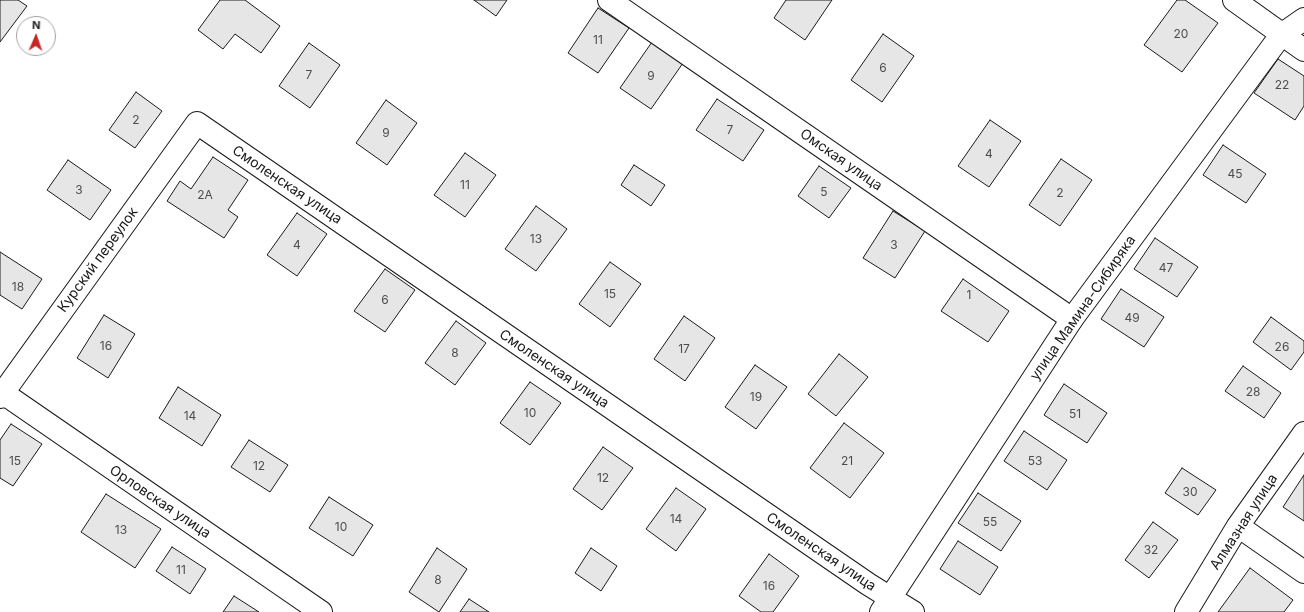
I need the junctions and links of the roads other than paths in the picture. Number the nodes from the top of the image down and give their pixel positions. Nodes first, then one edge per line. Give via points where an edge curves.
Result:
1 (609, 0) edge
2 (1234, 0) edge
3 (1304, 19) edge
4 (1280, 35) junction
5 (1304, 50) edge
6 (197, 123) joint
7 (1072, 319) junction
8 (1, 394) edge
9 (1304, 433) edge
10 (1238, 526) junction
11 (1304, 572) edge
12 (886, 605) edge
13 (321, 612) edge
14 (913, 612) edge
15 (1186, 612) edge

1 - 7 street, Омская улица
2 - 4 street
3 - 4 street, улица Мамина-Сибиряка
4 - 5 street
4 - 7 street, улица Мамина-Сибиряка
6 - 8 street, Курский переулок
6 - 12 street, Смоленская улица
7 - 12 street, улица Мамина-Сибиряка
8 - 13 street, Орловская улица
9 - 10 street, Алмазная улица
10 - 11 street
10 - 15 street, Алмазная улица
12 - 14 street, Смоленская улица

